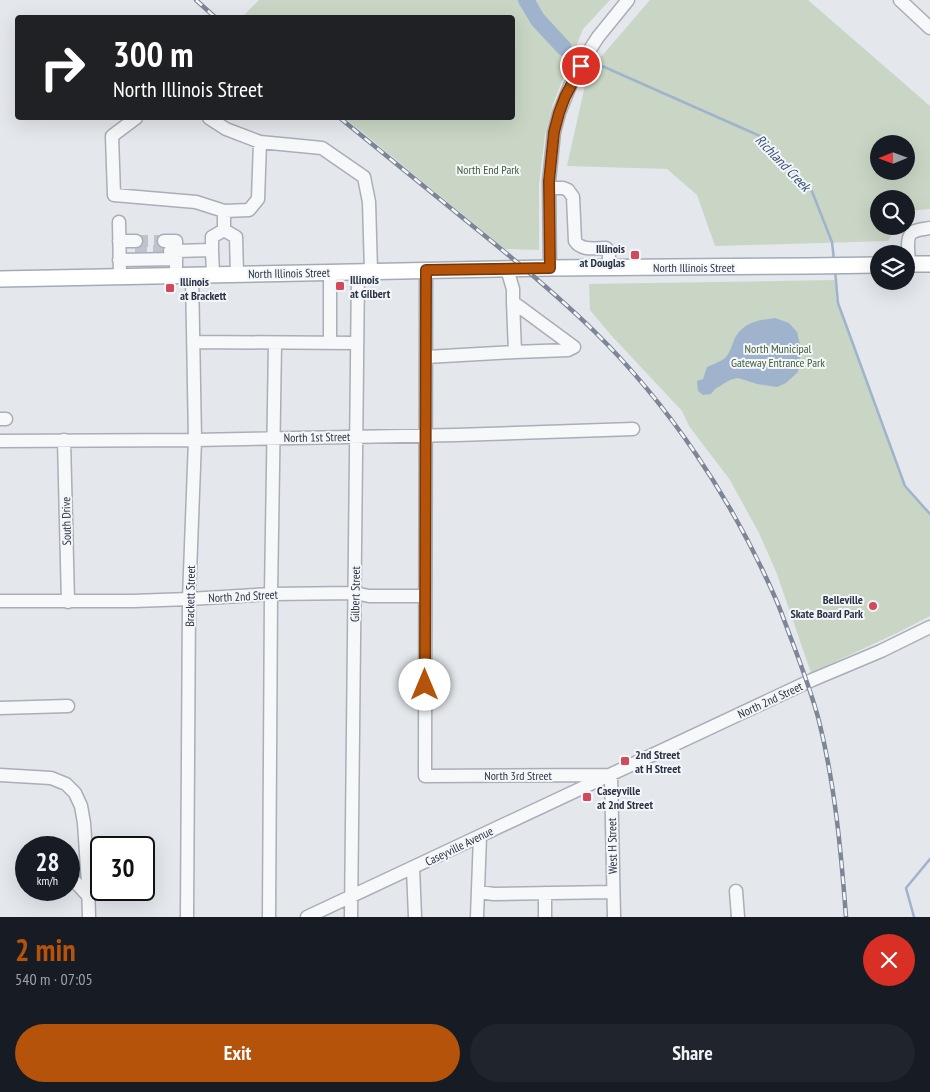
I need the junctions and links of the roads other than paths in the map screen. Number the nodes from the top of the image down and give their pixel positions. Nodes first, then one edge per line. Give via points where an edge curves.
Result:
1 (628, 0) edge
2 (900, 0) edge
3 (930, 28) edge
4 (133, 120) edge
5 (212, 120) edge
6 (260, 142) junction
7 (550, 188) junction
8 (224, 211) junction
9 (119, 222) dead end
10 (930, 228) edge
11 (224, 230) junction
12 (908, 245) edge
13 (136, 246) tunnel mouth
14 (170, 250) junction
15 (212, 250) junction
16 (119, 251) junction
17 (870, 264) edge
18 (915, 264) edge
19 (930, 264) edge
20 (609, 267) junction
21 (550, 268) junction
22 (507, 269) junction
23 (0, 270) edge
24 (426, 270) junction
25 (365, 271) junction
26 (330, 272) junction
27 (238, 274) junction
28 (192, 275) junction
29 (213, 275) junction
30 (120, 276) junction
31 (176, 276) junction
32 (0, 278) edge
33 (513, 302) junction
34 (193, 342) junction
35 (275, 343) junction
36 (330, 343) junction
37 (357, 343) junction
38 (515, 352) junction
39 (426, 358) junction
40 (634, 429) dead end
41 (426, 435) junction
42 (356, 436) junction
43 (274, 438) junction
44 (64, 440) junction
45 (195, 440) junction
46 (0, 441) edge
47 (355, 593) junction
48 (271, 594) junction
49 (426, 596) junction
50 (189, 599) junction
51 (0, 602) edge
52 (68, 602) junction
53 (930, 628) edge
54 (68, 706) dead end
55 (0, 708) edge
56 (0, 775) edge
57 (611, 775) junction
58 (480, 836) junction
59 (413, 868) junction
60 (80, 887) edge
61 (736, 891) dead end
62 (478, 892) junction
63 (613, 892) junction
64 (545, 893) junction
65 (351, 895) junction
66 (89, 897) junction
67 (89, 917) edge
68 (187, 917) edge
69 (269, 917) edge
70 (307, 917) edge
71 (351, 917) edge
72 (416, 917) edge
73 (477, 917) edge
74 (545, 917) edge
75 (614, 917) edge
76 (738, 917) edge

1 - 7 street via 598,37 565,97 554,132
2 - 3 street
4 - 8 street via 112,136 114,195 196,202
5 - 6 street via 226,130
6 - 8 street via 258,199 248,210
6 - 25 street, Gilbert Street via 322,148 364,177 369,202
7 - 20 street via 568,190 573,197 577,245 606,248
7 - 21 street
8 - 11 street
9 - 16 street
10 - 12 street via 910,234
11 - 15 street via 212,237
11 - 27 street via 236,236
13 - 16 street
14 - 15 street
14 - 16 street
14 - 31 street
15 - 29 street
16 - 30 street
17 - 20 main road, North Illinois Street
18 - 19 main road
20 - 21 main road, North Illinois Street
21 - 22 main road, North Illinois Street
22 - 24 main road, North Illinois Street
22 - 33 street
23 - 32 street
24 - 25 main road, North Illinois Street
24 - 39 street
25 - 26 main road, North Illinois Street
25 - 37 street, Gilbert Street
26 - 27 main road, North Illinois Street
26 - 36 street
27 - 29 main road, North Illinois Street
28 - 29 main road, North Illinois Street
28 - 31 main road, North Illinois Street
28 - 34 street, Brackett Street
30 - 31 main road, North Illinois Street
30 - 32 main road, North Illinois Street
33 - 38 street
33 - 38 street via 574,347
34 - 35 street
34 - 45 street, Brackett Street
35 - 36 street
35 - 43 street
36 - 37 street
37 - 42 street, Gilbert Street
38 - 39 street
39 - 41 street
40 - 41 street, North 1st Street
41 - 42 street, North 1st Street
41 - 49 street
42 - 43 street, North 1st Street
42 - 47 street, Gilbert Street
43 - 45 street, North 1st Street
43 - 48 street
44 - 45 street, North 1st Street
44 - 46 street, North 1st Street
44 - 52 street, South Drive
45 - 50 street, Brackett Street
47 - 48 street, North 2nd Street
47 - 49 street, North 2nd Street
47 - 65 street, Gilbert Street
48 - 50 street, North 2nd Street
48 - 69 street
49 - 57 street, North 3rd Street via 425,776
50 - 52 street, North 2nd Street
50 - 68 street, Brackett Street
51 - 52 street, North 2nd Street
53 - 57 street, North 2nd Street
54 - 55 street
56 - 66 street via 50,778 66,784 75,793 84,822
57 - 58 street, Caseyville Avenue
57 - 63 street, West H Street
58 - 59 street, Caseyville Avenue
58 - 62 street
59 - 65 street, Caseyville Avenue
59 - 72 street
60 - 66 street
61 - 76 street
62 - 64 street
62 - 73 street
63 - 64 street
63 - 75 street, West H Street
64 - 74 street
65 - 70 street, Caseyville Avenue
65 - 71 street, Gilbert Street
66 - 67 street

